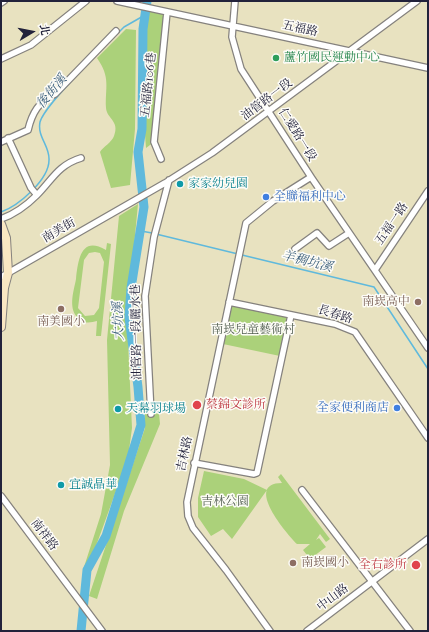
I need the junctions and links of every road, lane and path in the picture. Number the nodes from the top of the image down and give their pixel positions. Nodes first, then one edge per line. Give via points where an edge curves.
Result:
1 (4, 1) edge
2 (86, 1) edge
3 (117, 1) edge
4 (235, 1) edge
5 (417, 1) edge
6 (1, 3) edge
7 (167, 12) junction
8 (231, 26) junction
9 (116, 31) dead end
10 (351, 52) junction
11 (1, 59) edge
12 (428, 68) edge
13 (269, 111) junction
14 (8, 138) junction
15 (1, 142) edge
16 (81, 158) dead end
17 (161, 159) dead end
18 (311, 177) junction
19 (167, 182) junction
20 (428, 191) edge
21 (36, 195) junction
22 (129, 204) joint
23 (1, 219) edge
24 (1, 224) edge
25 (349, 233) junction
26 (295, 249) dead end
27 (375, 270) junction
28 (4, 275) edge
29 (229, 302) junction
30 (2, 315) edge
31 (292, 315) junction
32 (1, 327) edge
33 (428, 348) edge
34 (151, 414) dead end
35 (428, 438) edge
36 (194, 463) junction
37 (302, 490) dead end
38 (1, 496) edge
39 (428, 539) edge
40 (372, 582) junction
41 (100, 628) edge
42 (270, 631) edge
43 (307, 631) edge
44 (410, 631) edge

1 - 6 street
2 - 11 street via 31,45
3 - 7 street, 五福路
4 - 8 street, 仁愛路一段
5 - 10 street, 油管路一段
7 - 8 street, 五福路
7 - 17 street, 五福路106巷 via 154,142
8 - 10 street, 五福路
8 - 13 street, 仁愛路一段 via 241,69
9 - 14 street via 55,94 46,98 34,111 28,130
10 - 12 street, 五福路
10 - 13 street, 油管路一段
13 - 18 street, 仁愛路一段
13 - 19 street, 油管路一段 via 226,144
14 - 15 street
14 - 21 street
16 - 21 street via 59,170
18 - 25 street, 仁愛路一段
18 - 29 street, 吉林路 via 249,218 244,228
19 - 22 street, 油管路一段
19 - 34 street, 油管路一段麗水巷 via 154,238 145,296
20 - 27 street, 五福一路
21 - 23 street via 19,211
22 - 28 street, 南美街
24 - 28 street via 6,238
25 - 26 street via 329,246 317,233
25 - 27 street, 仁愛路一段
27 - 33 street, 仁愛路一段
28 - 30 street
29 - 31 street, 長春路
29 - 36 street, 吉林路
30 - 32 street
31 - 35 street, 長春路 via 335,324 355,332
31 - 36 street via 257,473
36 - 42 street, 吉林路 via 187,502 188,516 193,528
37 - 40 street
38 - 41 street, 南祥路
39 - 40 street, 中山路
40 - 43 street, 中山路
40 - 44 street

